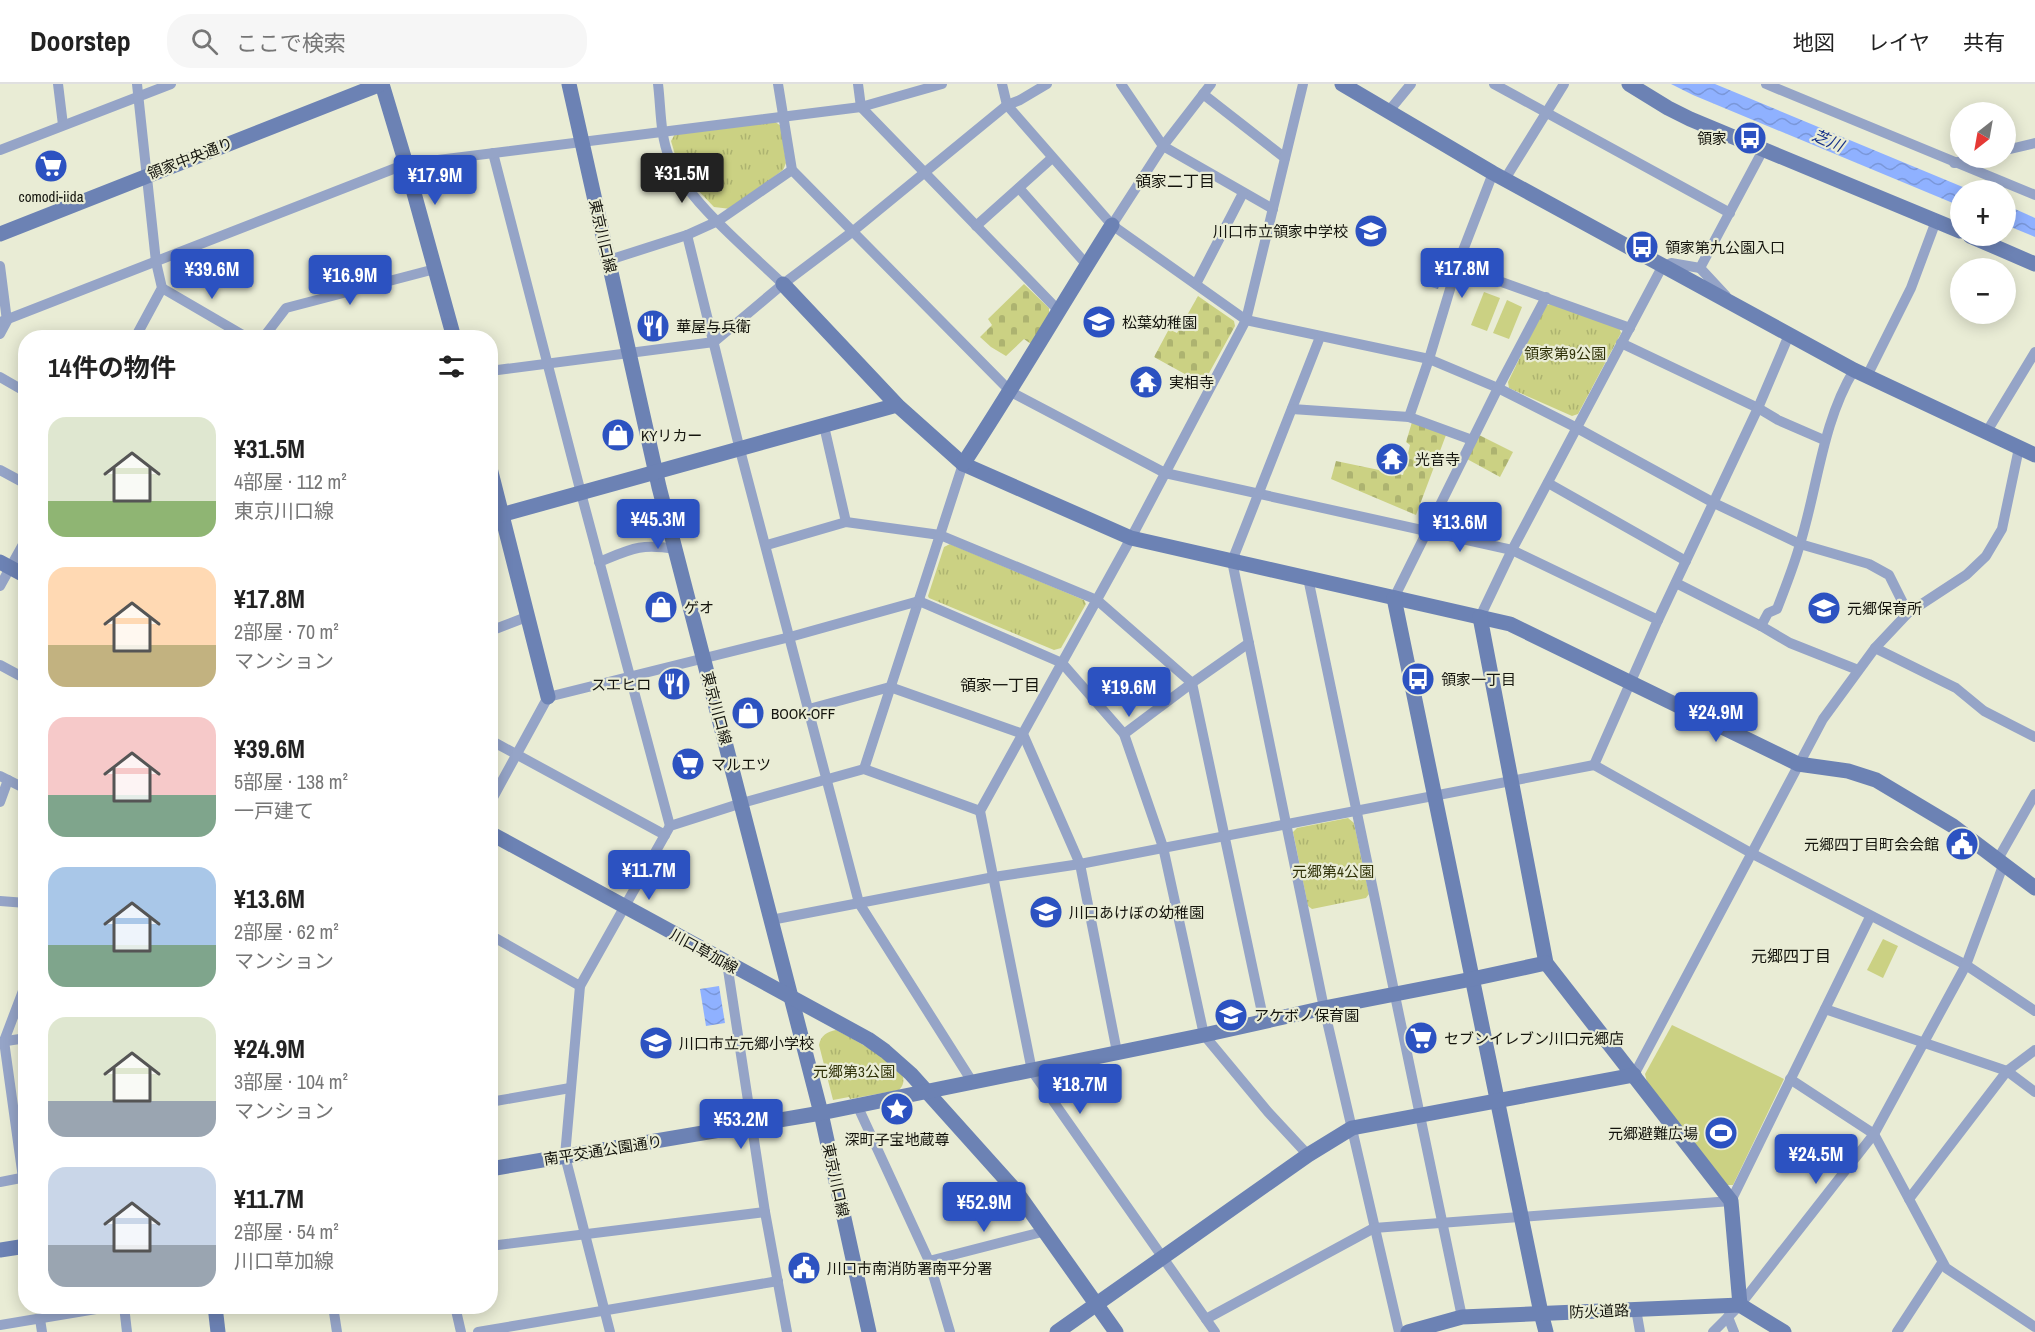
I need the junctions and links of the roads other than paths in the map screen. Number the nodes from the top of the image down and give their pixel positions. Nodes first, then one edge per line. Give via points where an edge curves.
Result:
1 (58, 84) edge
2 (137, 84) edge
3 (171, 84) edge
4 (382, 84) edge
5 (569, 84) edge
6 (658, 84) edge
7 (778, 84) edge
8 (858, 84) edge
9 (942, 84) edge
10 (1002, 84) edge
11 (1047, 84) edge
12 (1211, 84) edge
13 (1303, 84) edge
14 (1342, 84) edge
15 (1411, 84) edge
16 (1494, 84) edge
17 (1564, 84) edge
18 (1629, 84) edge
19 (1766, 84) edge
20 (1127, 86) edge
21 (1784, 88) edge
22 (1203, 94) junction
23 (139, 97) junction
24 (1007, 105) junction
25 (861, 107) junction
26 (1388, 112) junction
27 (1547, 112) junction
28 (783, 116) junction
29 (63, 125) junction
30 (663, 131) junction
31 (582, 141) junction
32 (2035, 143) edge
33 (1163, 146) junction
34 (2016, 148) edge
35 (0, 150) edge
36 (1763, 150) junction
37 (493, 153) junction
38 (1052, 158) junction
39 (1285, 158) junction
40 (1950, 161) edge
41 (406, 164) junction
42 (1967, 168) edge
43 (792, 170) junction
44 (924, 172) junction
45 (147, 175) junction
46 (1499, 176) junction
47 (1019, 188) junction
48 (1242, 194) junction
49 (2035, 195) edge
50 (1273, 209) junction
51 (1730, 213) junction
52 (718, 221) junction
53 (1936, 221) junction
54 (1112, 225) junction
55 (976, 226) junction
56 (1950, 227) edge
57 (852, 232) junction
58 (0, 234) edge
59 (687, 235) junction
60 (1993, 246) edge
61 (609, 260) junction
62 (156, 262) junction
63 (2035, 264) edge
64 (1087, 265) junction
65 (0, 266) edge
66 (1457, 266) junction
67 (1662, 267) junction
68 (1700, 268) junction
69 (435, 269) junction
70 (783, 284) junction
71 (1196, 284) junction
72 (162, 288) junction
73 (1546, 297) junction
74 (1727, 302) junction
75 (1058, 310) junction
76 (1246, 320) junction
77 (4, 322) edge
78 (1630, 328) junction
79 (139, 330) edge
80 (234, 330) edge
81 (268, 330) edge
82 (452, 330) edge
83 (0, 334) edge
84 (1789, 335) junction
85 (1320, 337) junction
86 (714, 342) junction
87 (1622, 343) junction
88 (2035, 352) edge
89 (629, 353) junction
90 (1429, 359) junction
91 (548, 363) junction
92 (498, 369) edge
93 (1860, 373) junction
94 (0, 377) edge
95 (18, 387) edge
96 (1498, 388) junction
97 (1011, 392) junction
98 (897, 405) junction
99 (1758, 408) junction
100 (1292, 409) junction
101 (1409, 417) junction
102 (824, 426) junction
103 (1577, 428) junction
104 (1986, 433) junction
105 (1472, 440) junction
106 (1824, 440) junction
107 (2019, 448) junction
108 (740, 450) junction
109 (2035, 455) edge
110 (963, 464) junction
111 (0, 470) edge
112 (655, 473) junction
113 (1165, 473) junction
114 (18, 480) edge
115 (1548, 483) junction
116 (581, 493) junction
117 (1259, 493) junction
118 (1714, 503) junction
119 (498, 516) edge
120 (498, 519) edge
121 (846, 522) junction
122 (1428, 531) junction
123 (940, 535) junction
124 (1131, 538) junction
125 (1800, 544) junction
126 (767, 545) junction
127 (18, 549) edge
128 (675, 549) junction
129 (1512, 550) junction
130 (1232, 561) junction
131 (1686, 561) junction
132 (599, 562) junction
133 (5, 565) edge
134 (1308, 578) junction
135 (1676, 583) junction
136 (0, 586) edge
137 (1394, 598) junction
138 (1096, 600) junction
139 (919, 601) junction
140 (1908, 613) junction
141 (529, 616) junction
142 (1480, 617) junction
143 (1658, 620) junction
144 (1761, 626) junction
145 (498, 628) edge
146 (790, 637) junction
147 (1249, 643) junction
148 (1875, 648) junction
149 (704, 658) junction
150 (1062, 663) junction
151 (0, 665) edge
152 (1858, 670) junction
153 (18, 675) edge
154 (629, 677) junction
155 (1192, 683) junction
156 (1632, 683) junction
157 (890, 687) junction
158 (548, 697) junction
159 (808, 709) junction
160 (1023, 734) junction
161 (1124, 734) junction
162 (2035, 737) edge
163 (498, 744) edge
164 (517, 755) junction
165 (1798, 764) junction
166 (1594, 765) junction
167 (864, 770) junction
168 (4, 778) edge
169 (826, 780) junction
170 (1512, 781) junction
171 (18, 785) edge
172 (498, 789) edge
173 (2035, 794) edge
174 (1434, 796) junction
175 (0, 802) edge
176 (742, 803) junction
177 (980, 811) junction
178 (1356, 811) junction
179 (1286, 825) junction
180 (668, 831) junction
181 (1224, 836) junction
182 (498, 837) edge
183 (1164, 847) junction
184 (1751, 853) junction
185 (2001, 861) junction
186 (1080, 864) junction
187 (993, 877) junction
188 (2035, 888) edge
189 (0, 901) edge
190 (18, 902) edge
191 (860, 903) junction
192 (624, 906) junction
193 (1870, 917) junction
194 (771, 920) junction
195 (498, 940) edge
196 (727, 963) junction
197 (1546, 963) junction
198 (1966, 966) junction
199 (1472, 979) junction
200 (580, 986) junction
201 (1394, 994) junction
202 (792, 999) junction
203 (18, 1002) edge
204 (1324, 1008) junction
205 (1825, 1009) junction
206 (2035, 1011) edge
207 (1264, 1022) junction
208 (1204, 1035) junction
209 (18, 1039) edge
210 (2, 1041) edge
211 (1925, 1043) junction
212 (2035, 1050) edge
213 (1117, 1052) junction
214 (1032, 1071) junction
215 (2007, 1071) junction
216 (1634, 1075) junction
217 (1790, 1079) junction
218 (973, 1083) junction
219 (570, 1088) junction
220 (927, 1091) junction
221 (2035, 1092) edge
222 (498, 1101) edge
223 (1497, 1101) junction
224 (857, 1105) junction
225 (821, 1113) junction
226 (1419, 1116) junction
227 (751, 1126) junction
228 (1352, 1128) junction
229 (1874, 1134) junction
230 (18, 1140) edge
231 (1308, 1155) junction
232 (565, 1156) junction
233 (498, 1168) edge
234 (18, 1178) edge
235 (0, 1182) edge
236 (1909, 1199) junction
237 (1731, 1201) junction
238 (765, 1212) junction
239 (1521, 1217) junction
240 (1442, 1223) junction
241 (1374, 1228) junction
242 (1046, 1231) junction
243 (585, 1235) junction
244 (498, 1245) edge
245 (18, 1247) edge
246 (0, 1250) edge
247 (1162, 1258) junction
248 (929, 1261) junction
249 (1942, 1263) junction
250 (778, 1281) junction
251 (1097, 1304) junction
252 (1740, 1305) junction
253 (603, 1309) junction
254 (1636, 1309) junction
255 (68, 1314) edge
256 (125, 1314) edge
257 (216, 1314) edge
258 (334, 1314) edge
259 (457, 1314) edge
260 (1540, 1314) junction
261 (1462, 1317) junction
262 (1728, 1317) junction
263 (40, 1319) junction
264 (1206, 1319) junction
265 (0, 1325) edge
266 (2035, 1327) edge
267 (42, 1332) edge
268 (127, 1332) edge
269 (218, 1332) edge
270 (337, 1332) edge
271 (461, 1332) edge
272 (478, 1332) edge
273 (610, 1332) edge
274 (787, 1332) edge
275 (869, 1332) edge
276 (950, 1332) edge
277 (1058, 1332) edge
278 (1116, 1332) edge
279 (1215, 1332) edge
280 (1399, 1332) edge
281 (1408, 1332) edge
282 (1546, 1332) edge
283 (1641, 1332) edge
284 (1713, 1332) edge
285 (1734, 1332) edge
286 (1784, 1332) edge
287 (1897, 1332) edge

1 - 29 street
2 - 23 street
3 - 23 street
4 - 41 street
4 - 45 street, 領家中央通り
5 - 31 street, 東京川口線
6 - 30 street
7 - 28 street
8 - 25 street
9 - 25 street
10 - 24 street
11 - 24 street
12 - 22 street
13 - 39 street
14 - 26 street
15 - 26 street
16 - 27 street
17 - 27 street
18 - 36 street via 1683,115
19 - 21 street
20 - 33 street
21 - 40 street
22 - 33 street
22 - 39 street
23 - 29 street
23 - 45 street
24 - 38 street
24 - 44 street
25 - 28 street
25 - 44 street
26 - 46 street
27 - 46 street
27 - 51 street
28 - 30 street
28 - 43 street
29 - 35 street
30 - 31 street
30 - 52 street via 677,175
31 - 37 street
31 - 61 street, 東京川口線
32 - 34 street
33 - 48 street
33 - 54 street
36 - 51 street
36 - 53 street
37 - 41 street
37 - 91 street
38 - 47 street
38 - 54 street
39 - 50 street
41 - 62 street
41 - 69 street
42 - 49 street
43 - 52 street
43 - 57 street
44 - 55 street
44 - 57 street
45 - 58 street, 領家中央通り
45 - 62 street
46 - 66 street
46 - 67 street
47 - 55 street
47 - 64 street
48 - 50 street
48 - 71 street
50 - 76 street
51 - 68 street
52 - 59 street
52 - 70 street
53 - 56 street
53 - 93 street via 1911,288
54 - 64 street
54 - 71 street
55 - 75 street
57 - 70 street
57 - 97 street
59 - 61 street
59 - 86 street
60 - 63 street
61 - 89 street, 東京川口線
62 - 72 street
62 - 77 street
64 - 75 street
65 - 77 street
66 - 73 street
66 - 90 street
67 - 68 street via 1671,263
67 - 74 street
67 - 78 street
68 - 74 street via 1725,294
69 - 81 street via 286,308
69 - 82 street
70 - 86 street
70 - 98 street
71 - 76 street
72 - 79 street
72 - 80 street
73 - 78 street
73 - 96 street
74 - 84 street
75 - 97 street
76 - 85 street
76 - 113 street
77 - 83 street
78 - 87 street
84 - 93 street
84 - 99 street
85 - 90 street
85 - 100 street
86 - 89 street
86 - 108 street
87 - 99 street
87 - 103 street
88 - 104 street
89 - 91 street
89 - 112 street, 東京川口線
90 - 96 street
90 - 101 street
91 - 92 street
91 - 116 street
93 - 104 street
93 - 106 street via 1843,388
94 - 95 street
96 - 103 street
96 - 105 street
97 - 110 street
97 - 113 street
98 - 102 street
98 - 110 street
99 - 106 street
99 - 118 street
100 - 101 street
100 - 117 street
101 - 105 street
102 - 108 street
102 - 121 street
103 - 115 street
103 - 118 street
104 - 107 street
105 - 122 street
106 - 125 street
107 - 109 street
107 - 140 street via 2002,529 1986,556
108 - 112 street
108 - 126 street
110 - 123 street
110 - 124 street
111 - 114 street
112 - 116 street
112 - 128 street, 東京川口線
113 - 117 street
113 - 124 street
115 - 129 street
115 - 131 street
116 - 119 street
116 - 132 street
117 - 122 street
117 - 130 street
118 - 125 street
118 - 131 street
120 - 141 street
121 - 123 street
121 - 126 street
122 - 129 street
122 - 137 street
123 - 138 street
123 - 139 street
124 - 130 street
124 - 138 street
125 - 140 street via 1869,564 1889,575
125 - 144 street via 1777,609 1768,613
126 - 146 street
127 - 133 street
128 - 132 street via 636,547
128 - 149 street, 東京川口線
129 - 142 street
129 - 143 street
130 - 134 street
130 - 147 street
131 - 135 street
132 - 154 street
133 - 136 street
134 - 137 street
134 - 178 street
135 - 143 street
135 - 144 street
137 - 142 street
137 - 174 street
138 - 150 street
138 - 155 street
139 - 146 street
139 - 150 street
139 - 157 street
140 - 148 street
141 - 145 street
141 - 158 street
142 - 156 street via 1510,624
142 - 170 street
143 - 156 street
144 - 152 street via 1790,643
146 - 149 street
146 - 159 street
147 - 155 street
147 - 179 street
148 - 152 street
148 - 162 street via 1956,688 1984,711
149 - 154 street
149 - 176 street, 東京川口線
150 - 160 street
150 - 161 street
151 - 153 street
152 - 165 street via 1823,719
154 - 158 street
154 - 180 street
155 - 161 street
155 - 181 street
156 - 165 street
156 - 166 street
157 - 159 street
157 - 160 street
157 - 167 street
158 - 164 street
159 - 169 street
160 - 177 street
160 - 186 street
161 - 183 street
163 - 164 street
164 - 172 street
164 - 180 street
165 - 184 street
165 - 185 street via 1848,771 1876,780 1953,826
166 - 170 street
166 - 184 street
167 - 169 street
167 - 177 street
168 - 171 street
168 - 175 street
169 - 176 street
169 - 191 street
170 - 174 street
170 - 197 street
173 - 185 street
174 - 178 street
174 - 199 street
176 - 180 street
176 - 194 street, 東京川口線
177 - 187 street
178 - 179 street
178 - 201 street
179 - 181 street
179 - 204 street
180 - 192 street
181 - 183 street
181 - 207 street
182 - 192 street, 川口草加線
183 - 186 street
183 - 208 street
184 - 193 street
184 - 216 street
185 - 188 street
185 - 198 street
186 - 187 street
186 - 213 street
187 - 191 street
187 - 214 street
189 - 190 street
191 - 194 street
191 - 218 street
192 - 196 street, 川口草加線
192 - 200 street
193 - 198 street
193 - 205 street
194 - 202 street, 東京川口線
195 - 200 street
196 - 202 street, 川口草加線
196 - 227 street
197 - 199 street, 南平交通公園通り
197 - 216 street
198 - 206 street
198 - 211 street
199 - 201 street, 南平交通公園通り
199 - 223 street
200 - 219 street
201 - 204 street, 南平交通公園通り
201 - 226 street
202 - 220 street, 川口草加線 via 868,1039
202 - 225 street, 東京川口線
203 - 210 street
204 - 207 street, 南平交通公園通り
204 - 228 street
205 - 211 street
205 - 217 street
207 - 208 street, 南平交通公園通り
208 - 213 street, 南平交通公園通り
208 - 231 street
209 - 210 street
210 - 230 street
211 - 215 street
211 - 229 street
212 - 215 street
213 - 214 street, 南平交通公園通り
214 - 218 street, 南平交通公園通り
214 - 247 street
215 - 221 street
215 - 236 street
216 - 223 street
216 - 237 street
217 - 229 street
217 - 237 street
218 - 220 street, 南平交通公園通り
219 - 222 street
219 - 232 street
220 - 224 street, 南平交通公園通り
220 - 242 street, 川口草加線 via 1016,1191
223 - 226 street
223 - 239 street
224 - 225 street, 南平交通公園通り
224 - 248 street
225 - 227 street, 南平交通公園通り
225 - 275 street, 東京川口線
226 - 228 street
226 - 240 street
227 - 232 street, 南平交通公園通り
227 - 238 street
228 - 231 street
228 - 241 street
229 - 236 street
229 - 252 street
231 - 247 street
232 - 233 street, 南平交通公園通り
232 - 243 street
234 - 235 street
236 - 249 street
237 - 239 street
237 - 252 street
238 - 243 street
238 - 250 street
239 - 240 street
239 - 260 street
240 - 241 street
240 - 261 street
241 - 264 street
241 - 280 street
242 - 248 street
242 - 251 street, 川口草加線
243 - 244 street
243 - 253 street
245 - 246 street
247 - 251 street
247 - 264 street
248 - 276 street
249 - 266 street
249 - 287 street
250 - 253 street
250 - 274 street
251 - 277 street
251 - 278 street, 川口草加線
252 - 254 street, 防火道路
252 - 262 street
252 - 286 street
253 - 272 street
253 - 273 street
254 - 260 street, 防火道路
254 - 283 street
255 - 263 street
256 - 268 street
257 - 269 street
258 - 270 street
259 - 271 street
260 - 261 street, 防火道路
260 - 282 street
261 - 281 street, 防火道路
262 - 284 street
262 - 285 street
263 - 265 street
263 - 267 street
264 - 279 street

